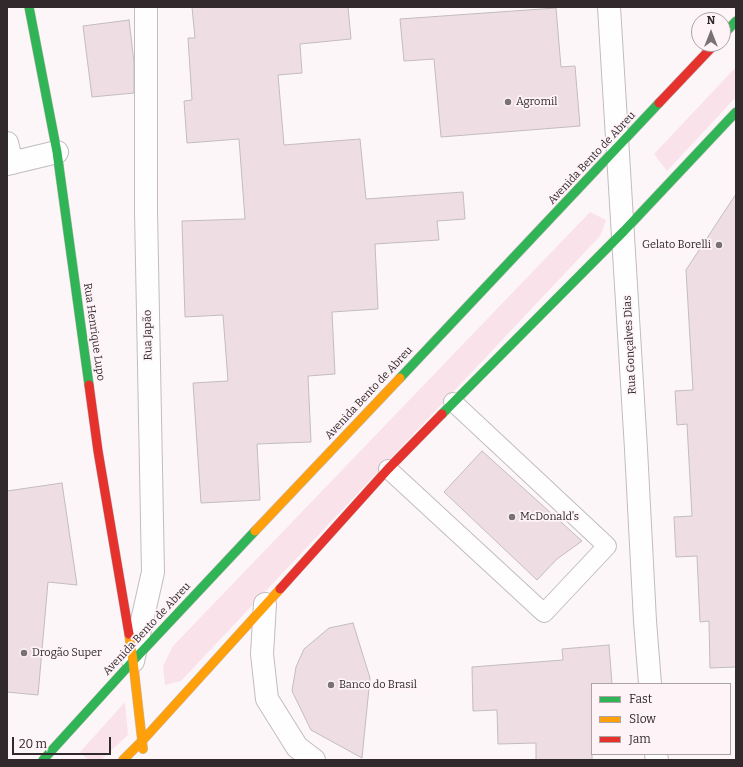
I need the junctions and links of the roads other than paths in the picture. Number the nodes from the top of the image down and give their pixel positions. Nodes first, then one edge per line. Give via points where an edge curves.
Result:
1 (29, 7) edge
2 (146, 7) edge
3 (609, 7) edge
4 (708, 52) edge
5 (736, 112) edge
6 (618, 148) junction
7 (57, 152) junction
8 (9, 157) edge
9 (624, 231) junction
10 (453, 402) junction
11 (388, 469) junction
12 (265, 604) junction
13 (133, 661) junction
14 (650, 683) edge
15 (143, 740) junction
16 (46, 759) edge
17 (123, 760) edge
18 (144, 760) edge
19 (314, 760) edge

1 - 7 main road, Rua Henrique Lupo
2 - 13 street, Rua Japão via 146,211 153,572
3 - 6 street, Rua Gonçalves Dias
4 - 6 main road, Avenida Bento de Abreu
5 - 9 main road
6 - 9 street, Rua Gonçalves Dias
6 - 13 main road, Avenida Bento de Abreu
7 - 8 street
7 - 13 main road, Rua Henrique Lupo via 98,452
9 - 10 main road
9 - 14 street, Rua Gonçalves Dias
10 - 11 main road
10 - 11 lane via 607,546 544,613
11 - 12 main road
12 - 15 main road
12 - 19 street via 262,654 267,699 297,747
13 - 15 main road, Rua Henrique Lupo
13 - 16 main road, Avenida Bento de Abreu
15 - 17 main road
15 - 18 main road, Rua Henrique Lupo

